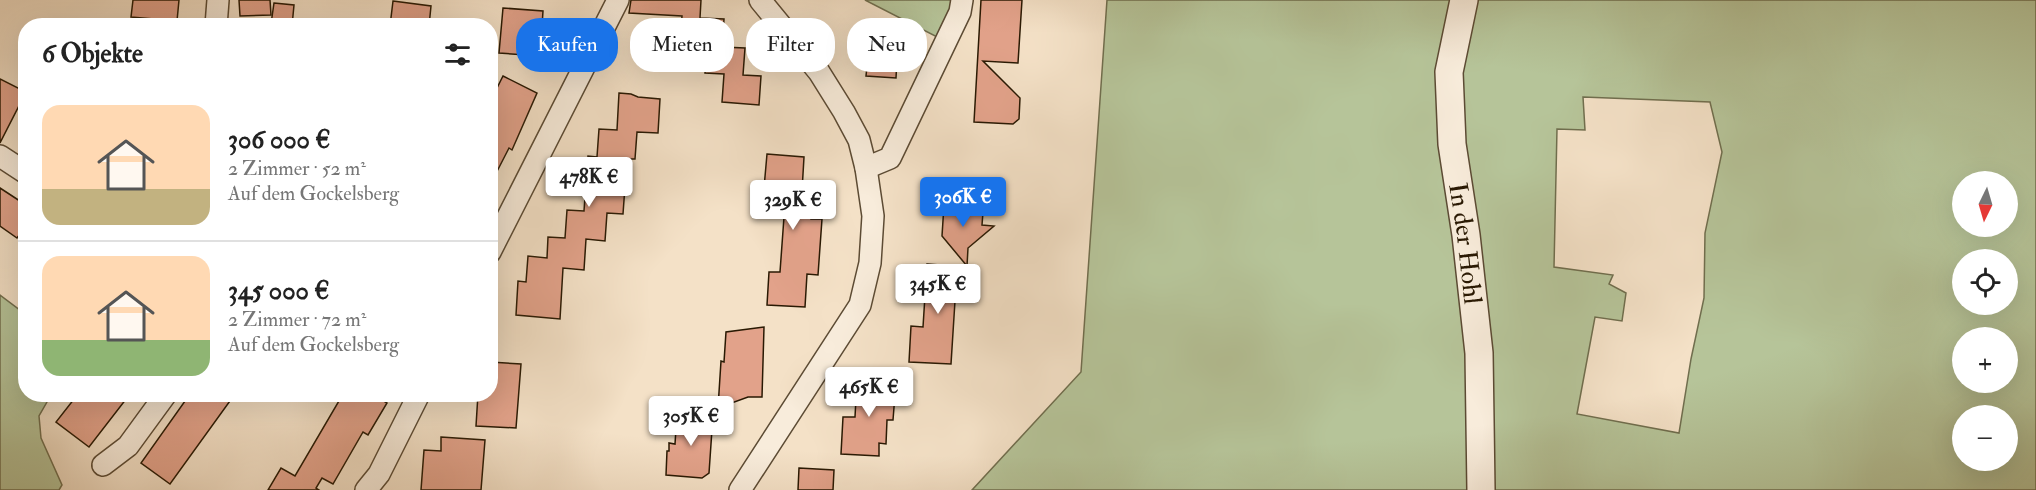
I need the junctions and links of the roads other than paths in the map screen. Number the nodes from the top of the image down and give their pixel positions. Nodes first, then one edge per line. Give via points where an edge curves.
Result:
1 (218, 0) edge
2 (618, 0) edge
3 (760, 0) edge
4 (962, 0) edge
5 (1464, 0) edge
6 (217, 18) edge
7 (0, 156) edge
8 (18, 168) edge
9 (866, 168) junction
10 (498, 236) edge
11 (160, 402) edge
12 (415, 402) edge
13 (103, 465) dead end
14 (366, 490) edge
15 (740, 490) edge
16 (1481, 490) edge

1 - 6 street
2 - 10 street
3 - 9 street via 819,72 844,111 859,140
4 - 9 street via 960,12 890,158
5 - 16 street, In der Hohl via 1449,72 1452,144 1479,353
7 - 8 street
9 - 15 street via 873,216 870,263 860,304
11 - 13 street via 128,446
12 - 14 street via 379,474

